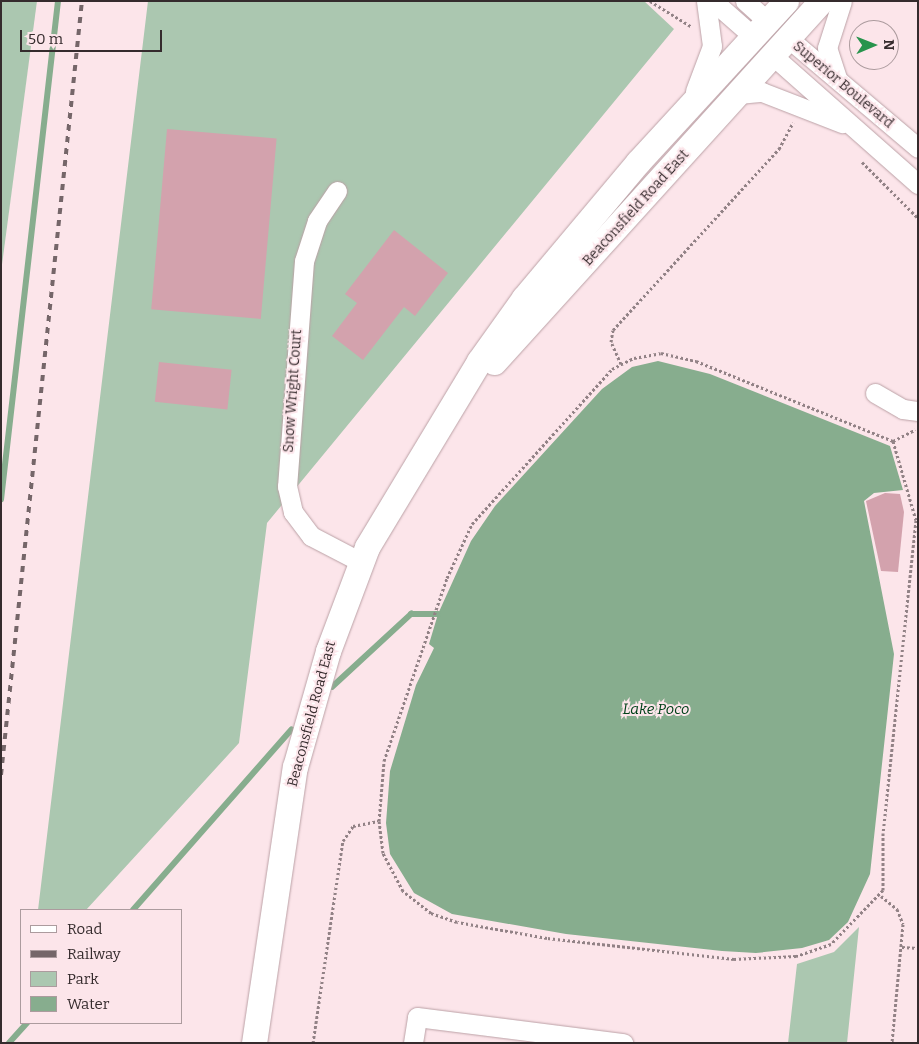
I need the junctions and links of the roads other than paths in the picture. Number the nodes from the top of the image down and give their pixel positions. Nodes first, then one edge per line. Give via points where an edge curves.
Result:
1 (706, 1) edge
2 (713, 1) edge
3 (745, 1) edge
4 (786, 1) edge
5 (821, 1) edge
6 (842, 1) edge
7 (761, 29) junction
8 (780, 46) junction
9 (838, 79) junction
10 (738, 94) junction
11 (861, 133) junction
12 (918, 148) edge
13 (638, 162) junction
14 (918, 184) edge
15 (337, 191) dead end
16 (875, 393) dead end
17 (918, 411) edge
18 (448, 412) junction
19 (361, 562) junction
20 (254, 1043) edge
21 (413, 1043) edge
22 (623, 1043) edge

1 - 13 street via 712,37 708,66 697,87
2 - 7 street
3 - 7 street
4 - 7 main road, Beaconsfield Road East
5 - 8 main road, Beaconsfield Road East
6 - 9 street via 827,48
7 - 8 main road
7 - 13 main road, Beaconsfield Road East
8 - 9 street, Superior Boulevard
8 - 10 main road, Beaconsfield Road East
8 - 11 street, Superior Boulevard
9 - 12 street, Superior Boulevard
10 - 11 street via 754,91 774,96
10 - 18 main road, Beaconsfield Road East
11 - 14 street, Superior Boulevard
13 - 18 main road, Beaconsfield Road East via 524,298
15 - 19 street, Snow Wright Court via 317,221 304,261 287,486 293,512 311,536
16 - 17 street via 903,409
18 - 19 main road, Beaconsfield Road East
19 - 20 main road, Beaconsfield Road East via 328,651 295,767
21 - 22 street via 416,1017

